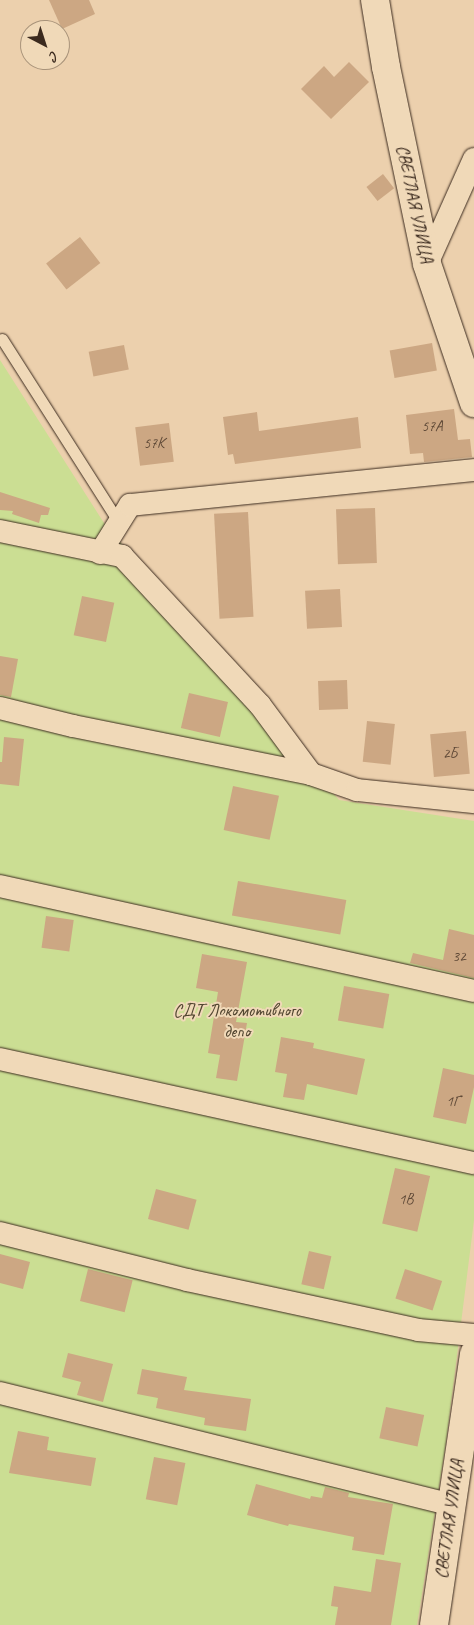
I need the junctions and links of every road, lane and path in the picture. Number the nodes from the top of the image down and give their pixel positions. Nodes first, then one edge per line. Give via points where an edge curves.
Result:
1 (376, 0) edge
2 (474, 160) edge
3 (427, 264) junction
4 (2, 339) dead end
5 (474, 403) edge
6 (474, 470) edge
7 (119, 523) junction
8 (0, 531) edge
9 (100, 553) junction
10 (0, 708) edge
11 (311, 774) junction
12 (474, 802) edge
13 (0, 886) edge
14 (474, 991) edge
15 (0, 1059) edge
16 (474, 1164) edge
17 (0, 1234) edge
18 (474, 1335) edge
19 (474, 1354) edge
20 (0, 1393) edge
21 (450, 1505) junction
22 (434, 1625) edge

1 - 3 street, СВЕТЛАЯ УЛИЦА via 386,67
2 - 3 street
3 - 5 street, СВЕТЛАЯ УЛИЦА
4 - 7 lane
6 - 7 street via 130,505
7 - 9 street
8 - 9 street
9 - 11 street via 122,556 260,705
10 - 11 street
11 - 12 street via 357,790
13 - 14 street
15 - 16 street
17 - 18 street via 197,1282 418,1330
19 - 21 street, СВЕТЛАЯ УЛИЦА
20 - 21 street
21 - 22 street, СВЕТЛАЯ УЛИЦА

